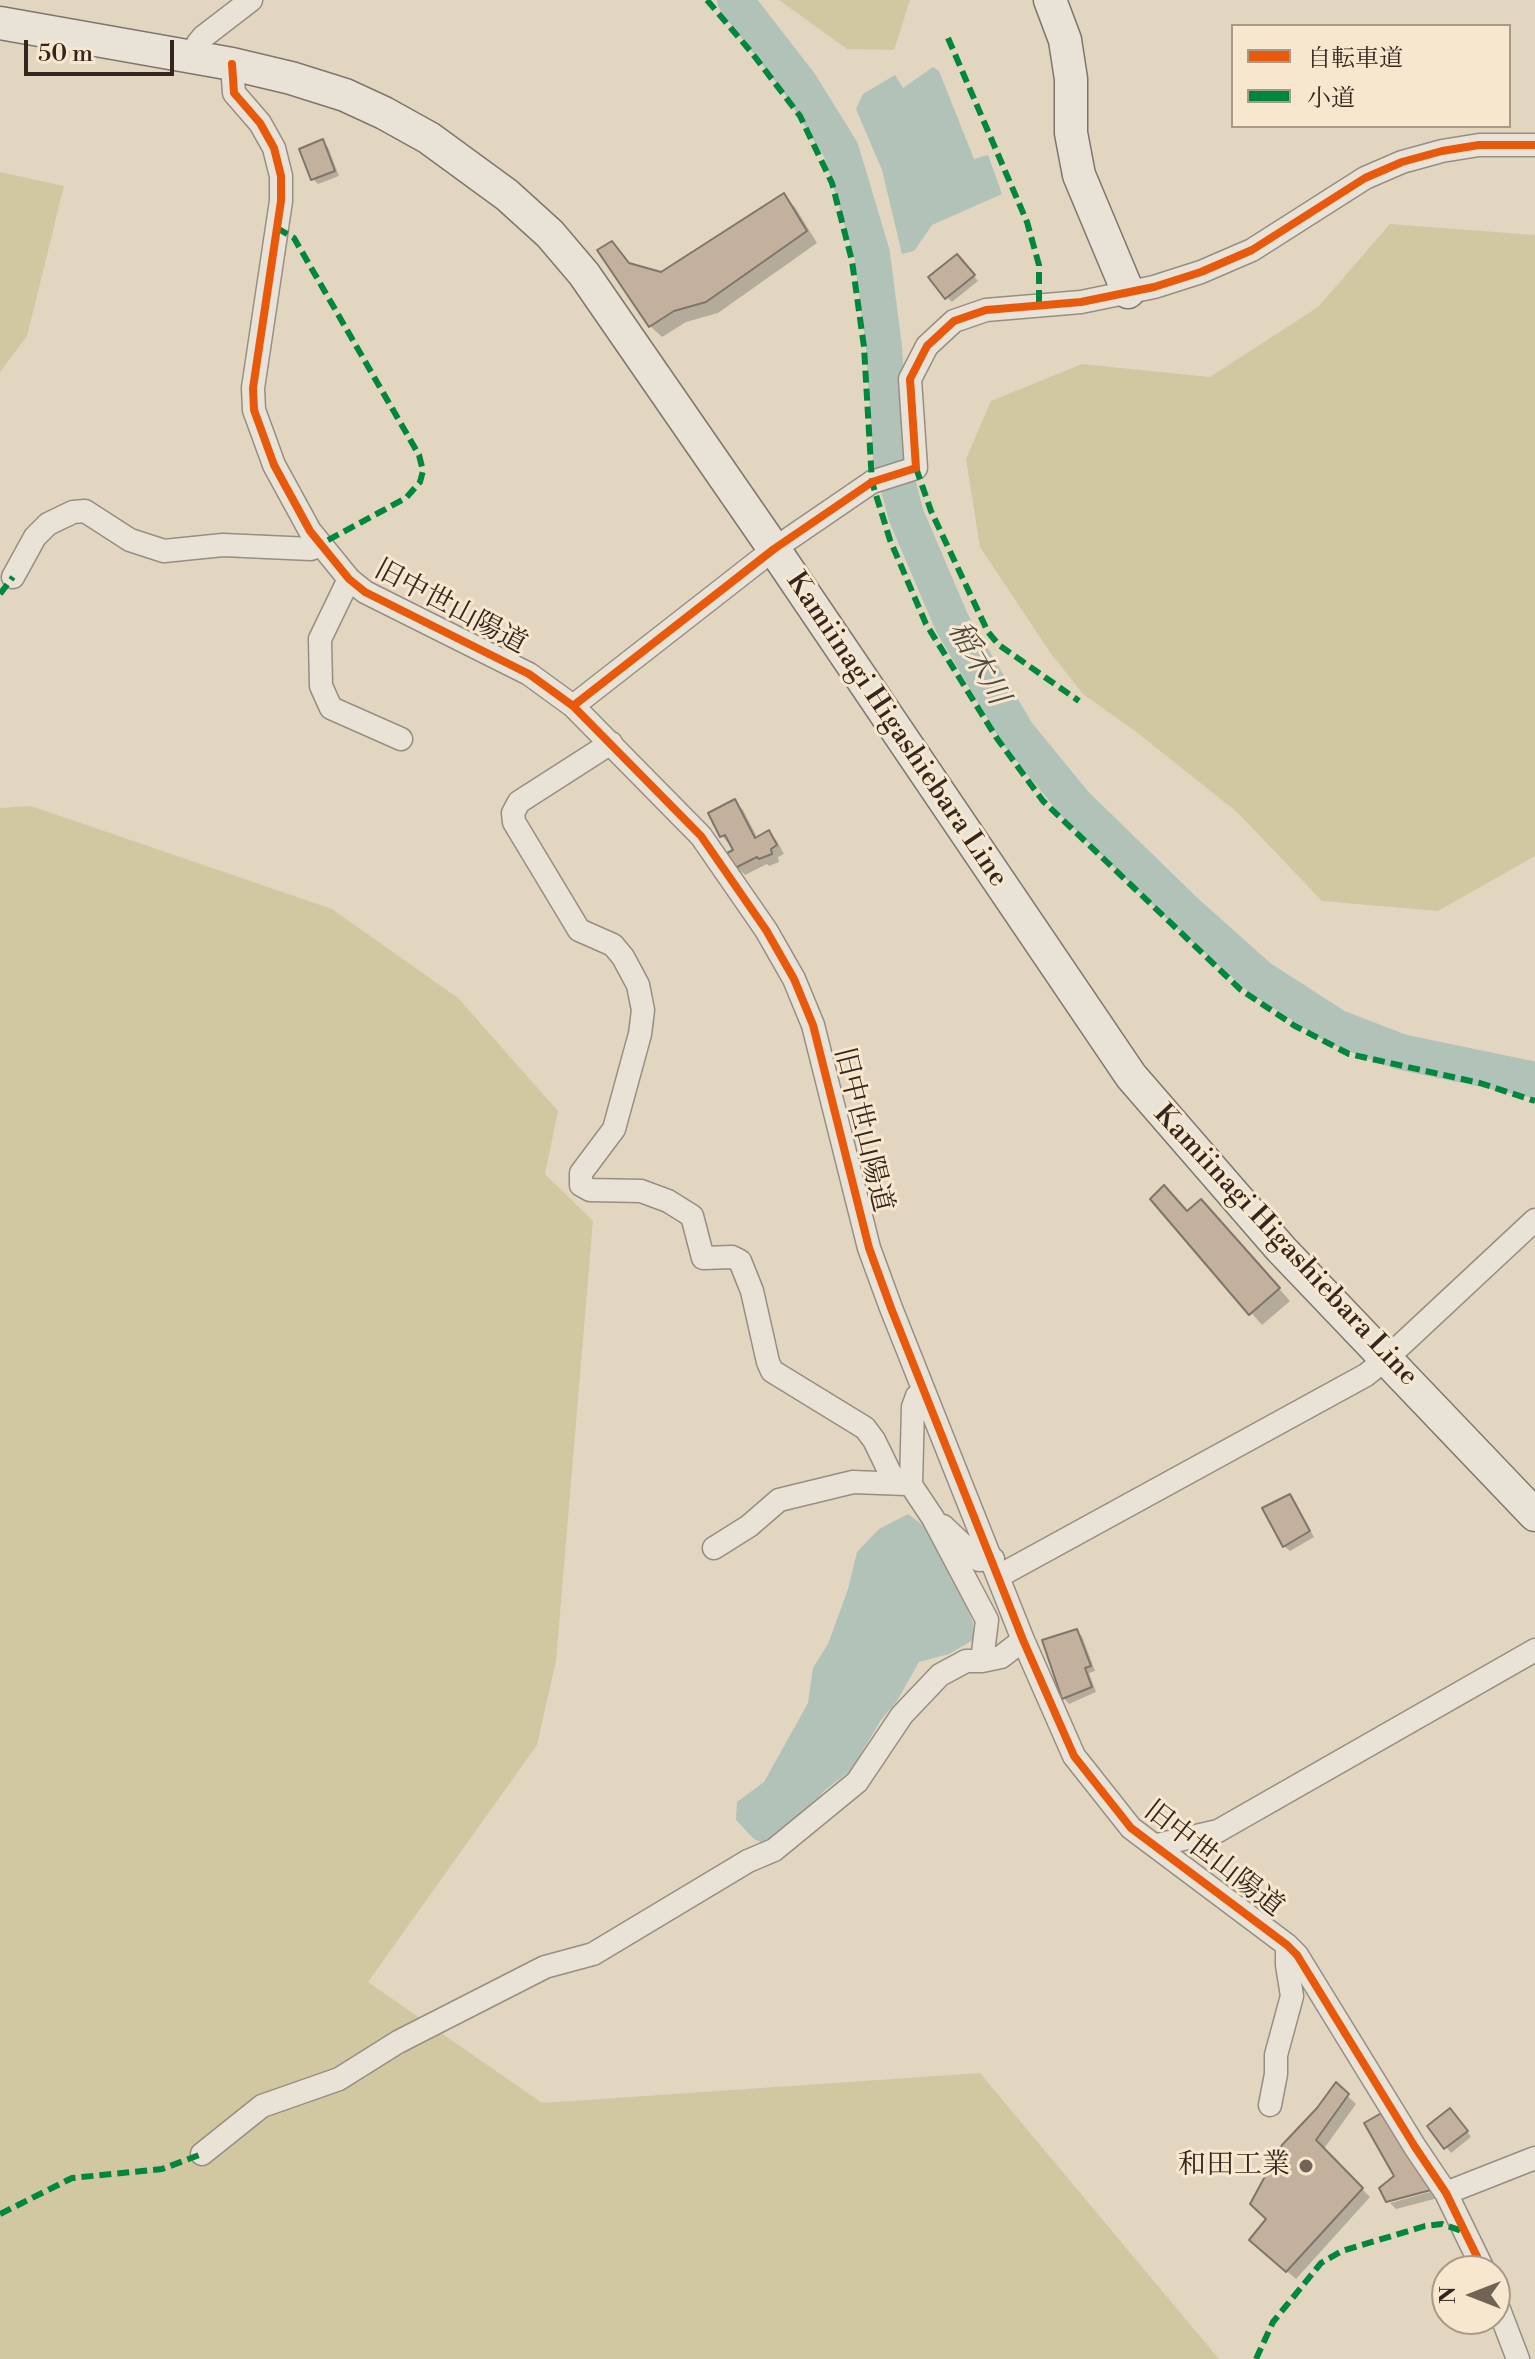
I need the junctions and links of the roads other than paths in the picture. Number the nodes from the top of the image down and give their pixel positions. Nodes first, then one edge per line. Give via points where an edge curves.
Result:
1 (251, 0) edge
2 (1050, 0) edge
3 (0, 23) edge
4 (193, 57) junction
5 (232, 64) junction
6 (1535, 145) edge
7 (1128, 292) junction
8 (319, 545) junction
9 (774, 549) junction
10 (13, 577) dead end
11 (349, 579) junction
12 (573, 706) junction
13 (401, 739) dead end
14 (611, 743) junction
15 (1535, 1220) edge
16 (1387, 1358) junction
17 (922, 1392) junction
18 (903, 1484) junction
19 (1535, 1515) edge
20 (933, 1518) junction
21 (714, 1548) dead end
22 (996, 1567) junction
23 (1023, 1640) junction
24 (1535, 1650) edge
25 (982, 1661) junction
26 (1157, 1845) junction
27 (1287, 1945) junction
28 (1270, 2105) dead end
29 (202, 2154) dead end
30 (1535, 2158) edge
31 (1446, 2193) junction
32 (1476, 2255) edge
33 (1509, 2335) edge
34 (1518, 2359) edge

1 - 4 street via 203,37
2 - 7 main road via 1065,40 1079,175
3 - 4 main road, Kamiinagi Higashiebara Line
4 - 5 main road, Kamiinagi Higashiebara Line
5 - 8 street, 旧中世山陽道 via 234,93 260,123 281,176 254,410 274,465
5 - 9 main road, Kamiinagi Higashiebara Line via 345,95 384,113 429,138 507,195 584,274
6 - 7 street via 1479,145 1402,162 1365,178 1252,250 1201,272
7 - 9 street via 1081,302 986,310 954,321 927,346 910,379 916,468 878,480
8 - 10 street via 164,551 130,540 85,511 73,512 35,537
8 - 11 street, 旧中世山陽道
9 - 12 street
9 - 16 main road, Kamiinagi Higashiebara Line via 1131,1076 1281,1249
11 - 12 street, 旧中世山陽道 via 365,592 529,674
11 - 13 street via 320,639 321,686 331,708
12 - 14 street, 旧中世山陽道
14 - 17 street, 旧中世山陽道 via 701,836 794,979 813,1025 869,1248
14 - 18 street via 519,802 513,813 579,930 613,945 623,957 638,985 643,1010 614,1129 581,1173 581,1185 590,1190 641,1191 692,1216 703,1258 740,1261 772,1371 865,1428
15 - 16 street
16 - 19 main road, Kamiinagi Higashiebara Line
16 - 22 street via 1366,1375
17 - 18 street via 913,1407
17 - 22 street, 旧中世山陽道
18 - 20 street
18 - 21 street via 853,1482 779,1500
20 - 22 street via 979,1560
20 - 25 street via 987,1620
22 - 23 street, 旧中世山陽道
23 - 25 street via 1001,1657
23 - 26 street, 旧中世山陽道 via 1074,1756 1131,1828
24 - 26 street via 1218,1831
25 - 29 street via 966,1661 940,1675 902,1715 857,1782 774,1850 593,1954 545,1967 398,2042 339,2079 262,2106
26 - 27 street, 旧中世山陽道
27 - 28 street via 1292,1996 1276,2055
27 - 31 street, 旧中世山陽道
30 - 31 street
31 - 32 street, 旧中世山陽道
33 - 34 street

